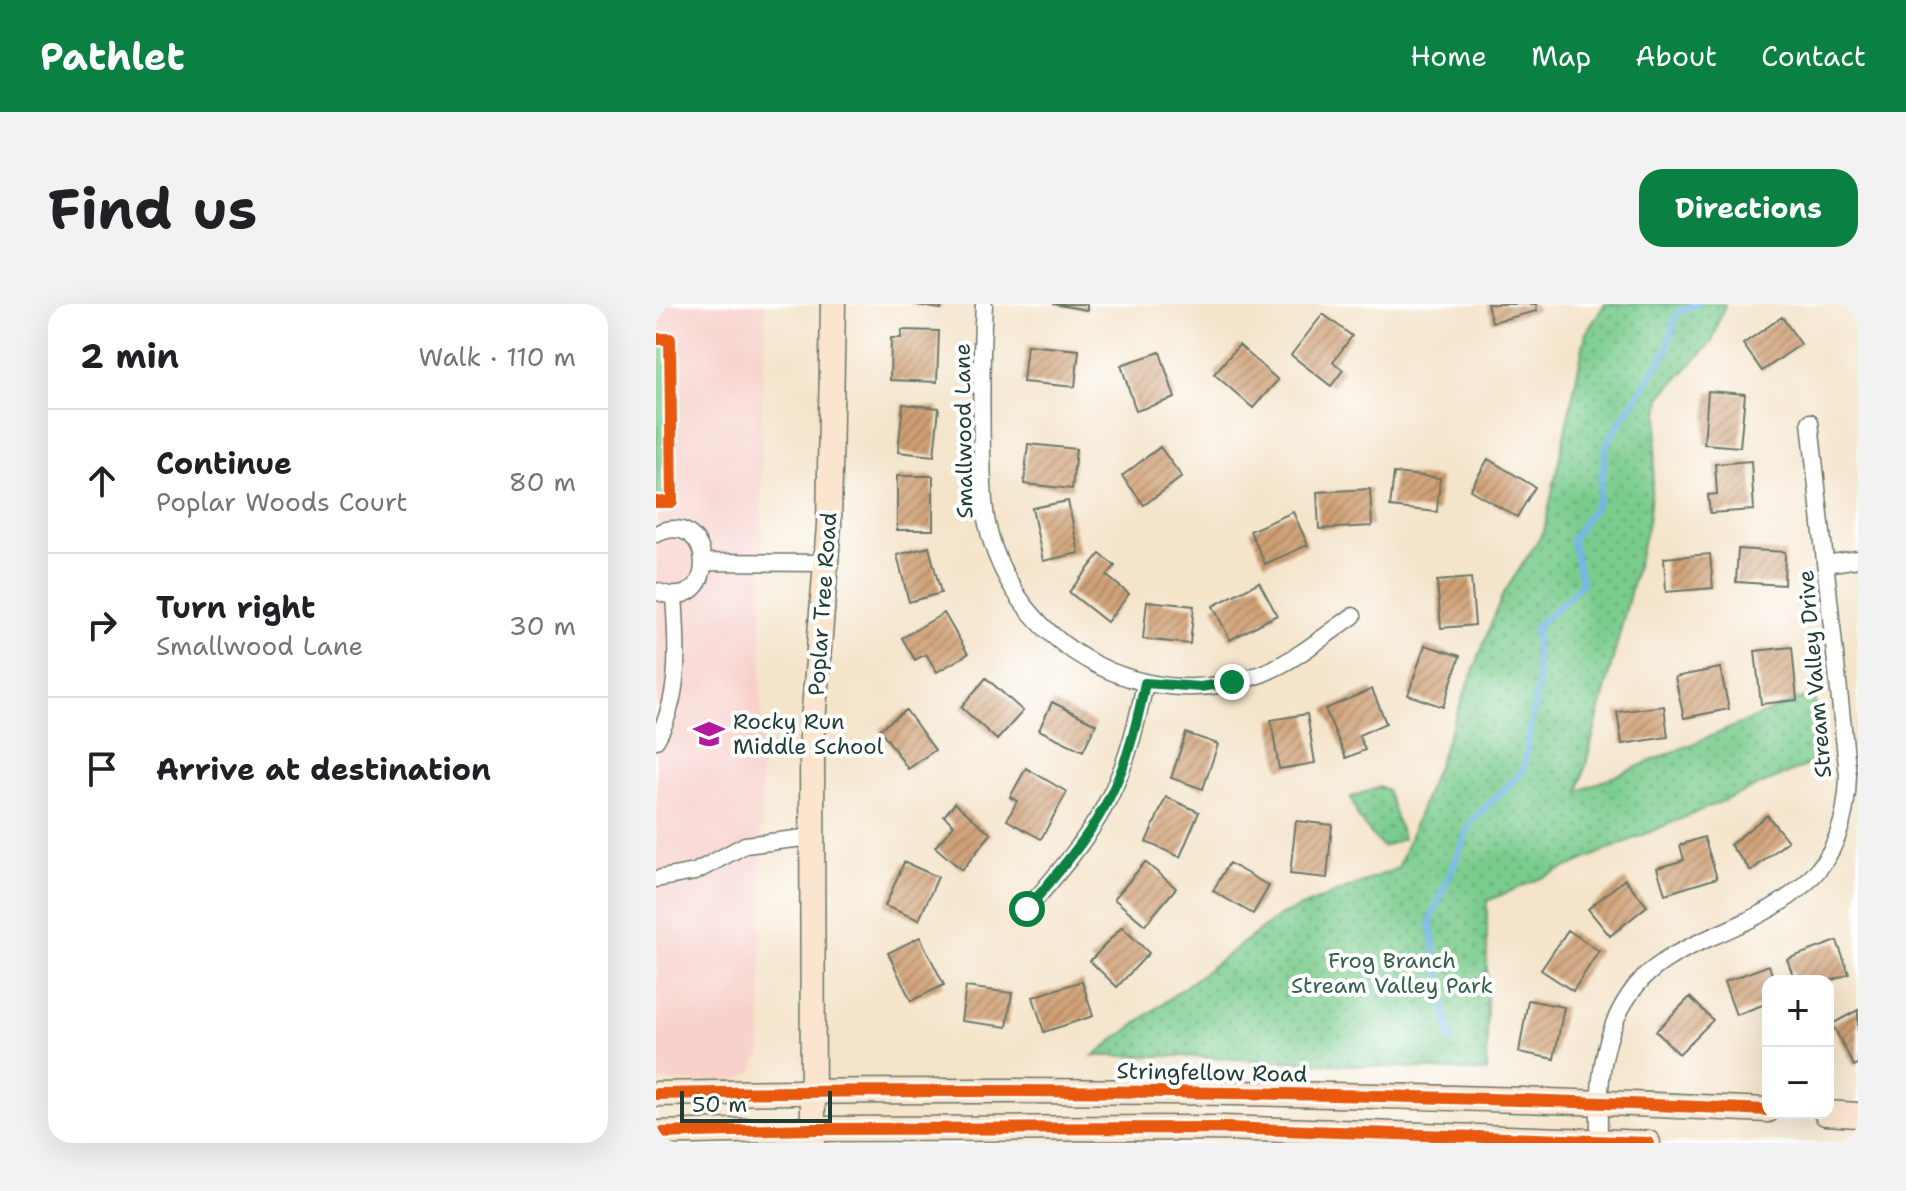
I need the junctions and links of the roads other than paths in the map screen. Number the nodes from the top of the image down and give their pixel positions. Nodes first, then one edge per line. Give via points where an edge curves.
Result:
1 (833, 304) edge
2 (984, 304) edge
3 (1810, 422) dead end
4 (656, 534) edge
5 (1858, 559) edge
6 (704, 562) junction
7 (826, 563) junction
8 (1826, 564) junction
9 (656, 591) edge
10 (674, 595) junction
11 (1353, 616) dead end
12 (1145, 683) junction
13 (656, 740) edge
14 (812, 837) junction
15 (656, 879) edge
16 (1027, 909) dead end
17 (812, 1090) junction
18 (656, 1094) edge
19 (1598, 1102) junction
20 (1762, 1110) edge
21 (1834, 1114) edge
22 (1858, 1115) edge
23 (656, 1133) edge
24 (812, 1136) edge
25 (1599, 1141) edge
26 (1648, 1143) edge

1 - 7 main road, Poplar Tree Road
2 - 12 street, Smallwood Lane via 984,502 996,556 1009,585 1049,633 1106,671
3 - 8 street, Stream Valley Drive
4 - 6 street via 671,530 690,536
5 - 8 street
6 - 7 street
6 - 10 street via 699,581
7 - 14 main road, Poplar Tree Road via 812,734
8 - 19 street, Stream Valley Drive via 1848,775 1837,840 1814,877 1790,899 1683,950 1639,983 1611,1029
9 - 10 street
10 - 13 street via 675,680 670,711
11 - 12 street, Smallwood Lane via 1261,673 1200,687
12 - 16 street via 1131,749 1102,815
14 - 15 street via 745,845 695,872
14 - 17 main road, Poplar Tree Road
17 - 18 main road, Stringfellow Road
17 - 19 main road, Stringfellow Road via 1229,1091
17 - 24 main road, Poplar Tree Road
19 - 20 main road, Stringfellow Road
19 - 25 street, Stream Valley Drive
21 - 22 main road
23 - 24 main road
24 - 25 main road via 1224,1128
25 - 26 main road

